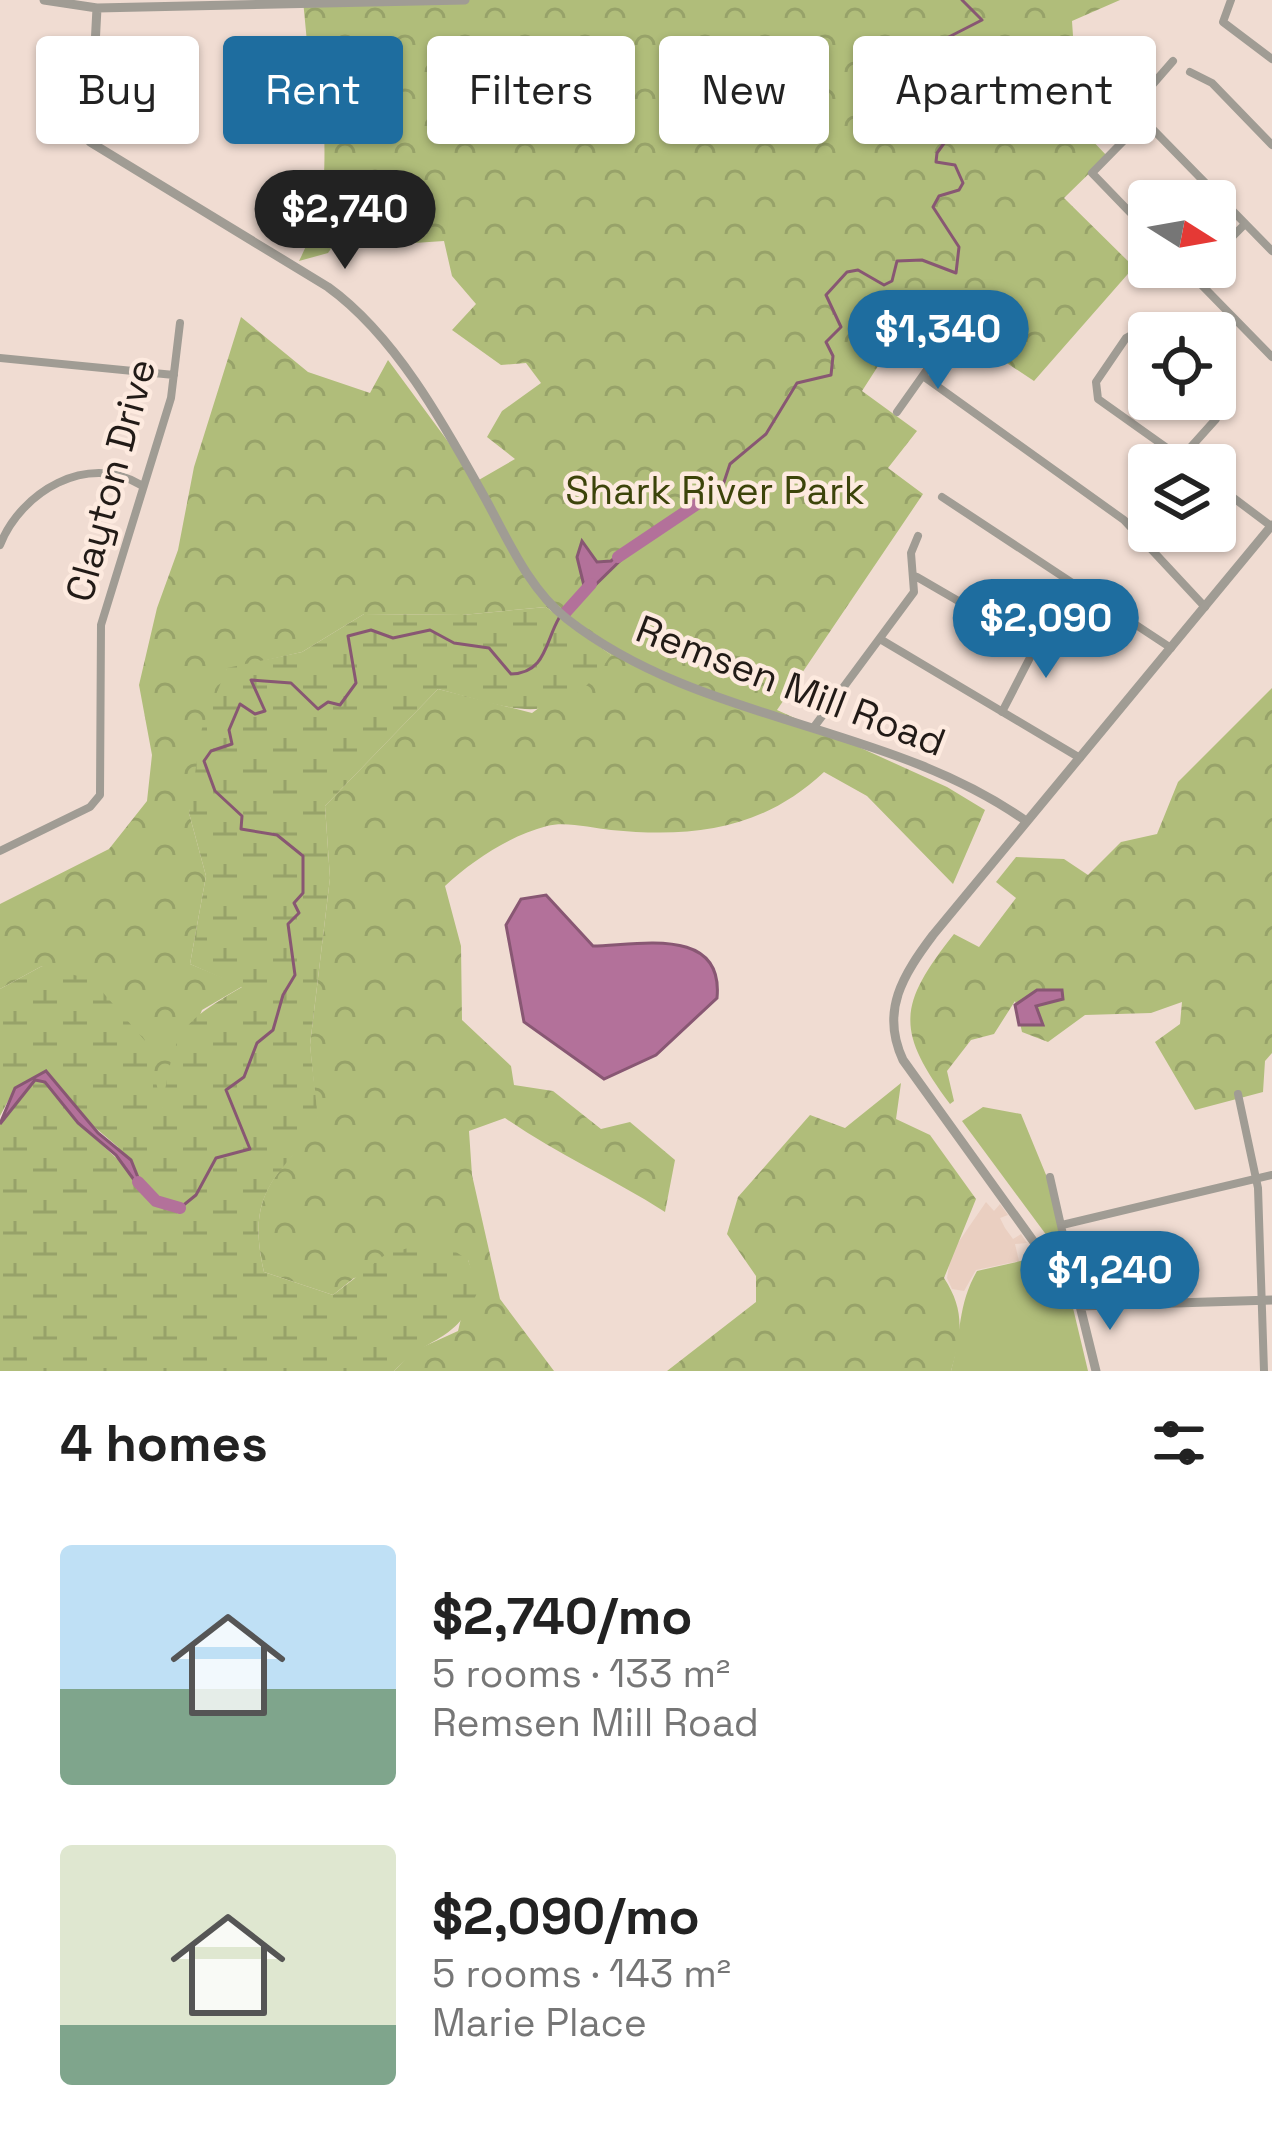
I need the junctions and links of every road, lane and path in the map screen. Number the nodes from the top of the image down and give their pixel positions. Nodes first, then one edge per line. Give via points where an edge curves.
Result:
1 (44, 0) edge
2 (465, 0) edge
3 (1231, 0) edge
4 (97, 8) junction
5 (1272, 59) edge
6 (1173, 61) dead end
7 (1190, 72) dead end
8 (1156, 79) edge
9 (1156, 132) edge
10 (1120, 144) edge
11 (1272, 145) edge
12 (1128, 210) edge
13 (1245, 224) junction
14 (1236, 233) edge
15 (1272, 251) edge
16 (1205, 288) edge
17 (180, 323) dead end
18 (1128, 336) edge
19 (943, 346) dead end
20 (1272, 357) edge
21 (0, 358) edge
22 (174, 375) junction
23 (922, 376) junction
24 (897, 412) dead end
25 (1128, 418) edge
26 (1131, 420) edge
27 (1162, 444) edge
28 (141, 485) junction
29 (942, 497) dead end
30 (1236, 500) edge
31 (1271, 526) edge
32 (918, 536) dead end
33 (0, 545) edge
34 (916, 577) junction
35 (1205, 607) junction
36 (880, 639) junction
37 (1172, 649) junction
38 (1002, 712) junction
39 (814, 728) junction
40 (1080, 758) junction
41 (1026, 821) junction
42 (1, 848) edge
43 (1238, 1094) dead end
44 (1272, 1175) edge
45 (1050, 1177) dead end
46 (1257, 1178) junction
47 (1062, 1225) junction
48 (1267, 1300) edge
49 (1080, 1306) junction
50 (1096, 1371) edge
51 (1264, 1371) edge

1 - 4 street
2 - 4 street
3 - 5 street via 1223,22
4 - 39 street, Remsen Mill Road via 90,142 362,314 556,610 643,665
6 - 8 street
7 - 11 street via 1212,83
9 - 13 street
10 - 12 street via 1092,173
13 - 14 street
13 - 15 street
16 - 20 street
17 - 22 street, Clayton Drive
18 - 25 street via 1094,391
19 - 23 street
21 - 22 street
22 - 28 street, Clayton Drive
23 - 24 street
23 - 35 street via 1124,520
26 - 27 street
28 - 33 street via 104,474 60,482 25,505
28 - 42 street, Clayton Drive via 100,625 98,797 90,808
29 - 37 street
30 - 31 street
31 - 35 street
32 - 34 street via 910,559
34 - 36 street
34 - 38 street via 1036,646
35 - 37 street
36 - 38 street
36 - 39 street
37 - 40 street
38 - 40 street
39 - 41 street, Remsen Mill Road via 938,772
40 - 41 street
41 - 49 street via 916,957 895,999 892,1028 928,1101
43 - 46 street
44 - 46 street
45 - 47 street
46 - 47 street
46 - 48 street
47 - 49 street
48 - 49 street
48 - 51 street
49 - 50 street

